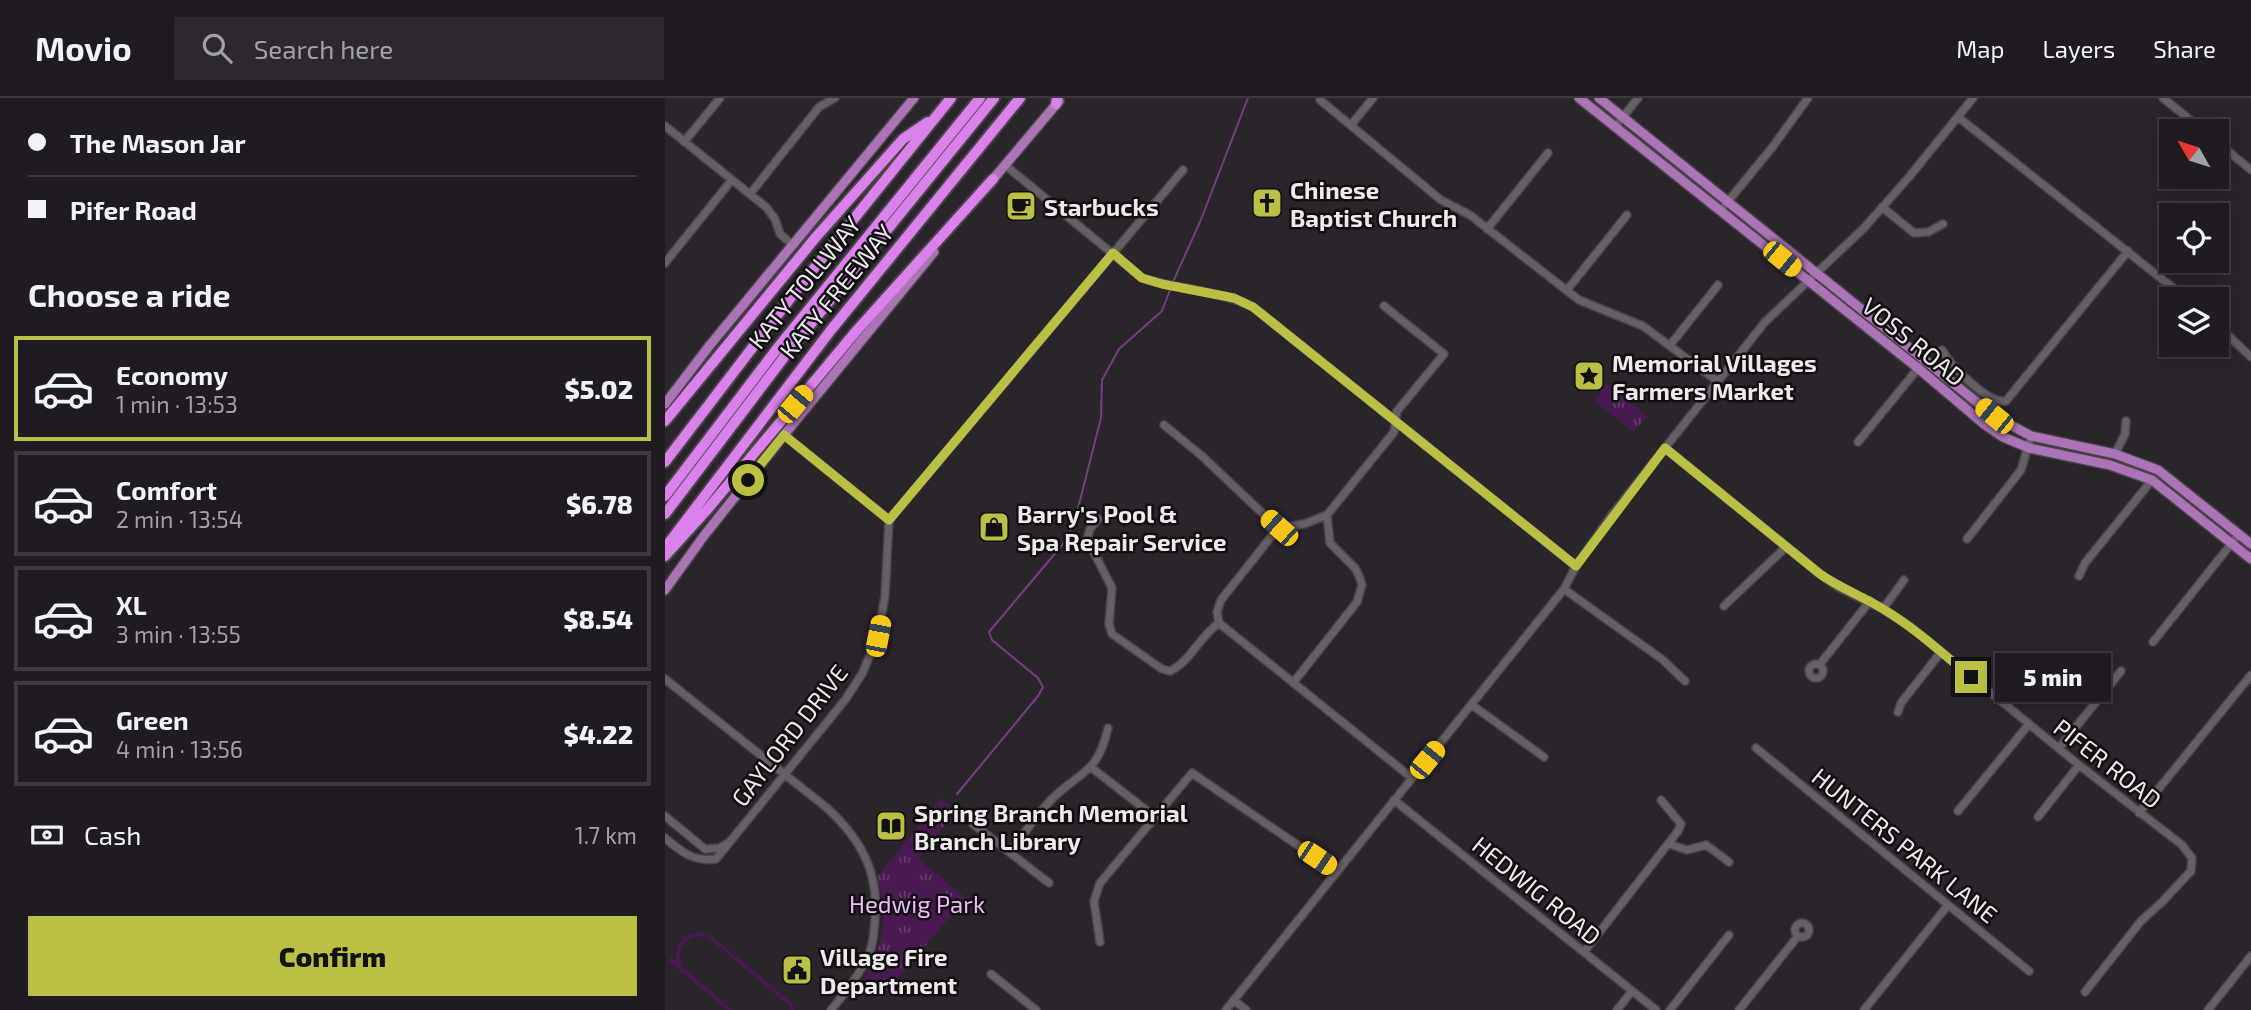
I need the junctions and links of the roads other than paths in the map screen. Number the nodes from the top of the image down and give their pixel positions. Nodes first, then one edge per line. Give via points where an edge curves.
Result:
1 (720, 98) edge
2 (835, 98) edge
3 (914, 98) edge
4 (951, 98) edge
5 (980, 98) edge
6 (994, 98) edge
7 (1020, 98) edge
8 (1373, 98) edge
9 (1579, 98) edge
10 (1599, 98) edge
11 (1638, 98) edge
12 (1808, 98) edge
13 (1973, 98) edge
14 (1058, 100) edge
15 (1320, 100) dead end
16 (2169, 100) edge
17 (936, 117) junction
18 (1623, 117) junction
19 (1958, 117) junction
20 (2190, 119) edge
21 (1351, 125) junction
22 (665, 126) edge
23 (1615, 127) junction
24 (684, 142) junction
25 (2229, 152) edge
26 (1548, 153) dead end
27 (1005, 165) junction
28 (2251, 169) edge
29 (1183, 170) dead end
30 (993, 179) junction
31 (731, 181) junction
32 (750, 194) junction
33 (1724, 207) junction
34 (1882, 207) junction
35 (1627, 215) dead end
36 (1943, 224) dead end
37 (1487, 229) junction
38 (793, 245) junction
39 (2128, 251) junction
40 (1113, 253) junction
41 (665, 263) edge
42 (1811, 277) junction
43 (1718, 285) dead end
44 (2172, 287) edge
45 (1566, 290) junction
46 (1384, 306) dead end
47 (2229, 335) edge
48 (1671, 344) junction
49 (1942, 350) dead end
50 (2251, 356) edge
51 (1925, 360) junction
52 (1919, 369) junction
53 (1717, 381) junction
54 (665, 404) edge
55 (665, 421) edge
56 (2126, 421) dead end
57 (1397, 422) junction
58 (1164, 425) dead end
59 (784, 435) junction
60 (2032, 436) junction
61 (1858, 442) dead end
62 (1665, 448) junction
63 (2029, 448) junction
64 (2115, 454) junction
65 (665, 462) edge
66 (2152, 480) junction
67 (2173, 481) junction
68 (2166, 491) junction
69 (665, 496) edge
70 (665, 514) edge
71 (1327, 515) junction
72 (1098, 519) dead end
73 (889, 520) junction
74 (1279, 528) junction
75 (2239, 534) junction
76 (1967, 539) dead end
77 (2231, 544) junction
78 (2251, 544) edge
79 (1786, 547) junction
80 (665, 548) edge
81 (665, 556) edge
82 (2251, 559) edge
83 (1576, 566) junction
84 (2079, 576) dead end
85 (1904, 580) dead end
86 (1565, 589) junction
87 (665, 590) edge
88 (1870, 601) junction
89 (1724, 606) dead end
90 (1883, 609) junction
91 (1219, 623) junction
92 (2153, 642) dead end
93 (1941, 652) junction
94 (1820, 664) dead end
95 (2121, 671) dead end
96 (2251, 675) edge
97 (665, 679) edge
98 (1685, 681) dead end
99 (1293, 682) junction
100 (1472, 705) junction
101 (1898, 712) dead end
102 (2028, 724) junction
103 (1108, 728) dead end
104 (1756, 748) dead end
105 (2059, 748) junction
106 (1544, 757) dead end
107 (2079, 765) junction
108 (1092, 768) junction
109 (785, 774) junction
110 (1412, 778) junction
111 (1394, 800) junction
112 (1661, 800) dead end
113 (1958, 811) dead end
114 (2139, 813) junction
115 (665, 816) edge
116 (1154, 817) junction
117 (2038, 817) dead end
118 (973, 824) dead end
119 (665, 838) edge
120 (730, 842) junction
121 (1669, 844) junction
122 (705, 849) junction
123 (1010, 852) junction
124 (705, 861) junction
125 (1729, 862) dead end
126 (1337, 872) junction
127 (1049, 883) dead end
128 (1948, 905) junction
129 (1729, 935) dead end
130 (1798, 936) dead end
131 (1100, 942) dead end
132 (1584, 952) junction
133 (2251, 956) edge
134 (2029, 971) dead end
135 (991, 974) dead end
136 (1632, 991) junction
137 (2085, 992) dead end
138 (1234, 1000) junction
139 (831, 1010) edge
140 (1036, 1010) edge
141 (1226, 1010) edge
142 (1246, 1010) edge
143 (1617, 1010) edge
144 (1656, 1010) edge
145 (1669, 1010) edge
146 (1739, 1010) edge
147 (1864, 1010) edge
148 (2208, 1010) edge

1 - 24 street
2 - 32 street via 819,107
3 - 38 main road
4 - 17 highway, KATY FREEWAY
5 - 69 highway, KATY TOLLWAY via 776,350
6 - 70 highway, KATY TOLLWAY via 788,352
7 - 80 highway, KATY FREEWAY via 831,330
8 - 21 street
9 - 23 main road, VOSS ROAD
10 - 18 main road, VOSS ROAD
11 - 18 street
12 - 33 street
13 - 19 street
14 - 27 main road
15 - 21 street
16 - 20 street
17 - 55 highway via 903,139 803,252
17 - 65 highway, KATY FREEWAY
18 - 23 street
18 - 33 main road, VOSS ROAD
19 - 34 street
19 - 39 street
21 - 37 street via 1441,200
22 - 24 street
23 - 33 main road, VOSS ROAD
24 - 31 street
25 - 28 street
26 - 37 street
27 - 30 main road
27 - 40 street
29 - 40 street
30 - 59 main road
30 - 81 highway
31 - 32 street
31 - 41 street
32 - 38 street
33 - 42 main road, VOSS ROAD
34 - 36 street via 1914,233
34 - 42 street
35 - 45 street
37 - 45 street
38 - 54 main road
39 - 44 street
39 - 49 street via 2007,401 1990,397 1955,368
40 - 57 street via 1142,278 1234,298 1253,307
40 - 73 street
42 - 51 main road, VOSS ROAD
42 - 52 main road, VOSS ROAD
42 - 53 street via 1765,322
43 - 48 street
45 - 48 street
46 - 57 street via 1444,354 1398,411
47 - 50 street
48 - 53 street
51 - 52 street
51 - 60 main road, VOSS ROAD via 1994,416
52 - 61 street
52 - 63 main road, VOSS ROAD via 1984,424
53 - 62 street
56 - 64 street
57 - 71 street via 1394,432
57 - 83 street
58 - 74 street
59 - 73 street
59 - 87 main road
60 - 63 street
60 - 64 main road, VOSS ROAD
62 - 79 street, PIFER ROAD
62 - 83 street
63 - 66 main road, VOSS ROAD
63 - 76 street via 2021,470
64 - 67 main road, VOSS ROAD via 2158,470
66 - 68 main road, VOSS ROAD
66 - 84 street
67 - 68 main road
67 - 75 main road, VOSS ROAD
68 - 77 main road, VOSS ROAD
71 - 74 street
71 - 99 street via 1331,543 1355,568 1362,585 1357,602
72 - 91 street via 1087,539 1112,588 1109,624 1115,636 1170,671
73 - 109 street, GAYLORD DRIVE via 885,596 873,653 845,700
74 - 91 street via 1221,600
75 - 77 street
75 - 78 main road, VOSS ROAD
77 - 82 main road, VOSS ROAD
77 - 92 street
79 - 88 street, PIFER ROAD via 1837,587
79 - 89 street
83 - 86 street
85 - 90 street
86 - 98 street
86 - 100 street
88 - 90 street, PIFER ROAD
88 - 94 street
90 - 93 street, PIFER ROAD
91 - 99 street
93 - 101 street
93 - 102 street, PIFER ROAD
95 - 105 street
96 - 114 street
97 - 109 street
99 - 110 street
100 - 106 street
100 - 110 street
102 - 105 street, PIFER ROAD
102 - 113 street
103 - 108 street
104 - 128 street, HUNTERS PARK LANE
105 - 107 street, PIFER ROAD
107 - 114 street, PIFER ROAD
107 - 117 street
108 - 116 street
108 - 123 street via 1054,797
109 - 120 street, GAYLORD DRIVE
109 - 139 street via 850,830 876,887 871,949
110 - 111 street
111 - 126 street
111 - 132 street, HEDWIG ROAD
112 - 121 street via 1681,824
114 - 137 street, PIFER ROAD via 2182,845 2192,858 2191,871 2141,921
115 - 122 street
116 - 126 street via 1192,773
116 - 131 street via 1100,883 1094,901
118 - 123 street
119 - 124 street via 683,853
120 - 122 street, GAYLORD DRIVE
120 - 124 street, GAYLORD DRIVE via 716,859
121 - 125 street via 1687,850 1706,845
121 - 132 street
122 - 124 street
123 - 127 street
126 - 138 street
128 - 134 street, HUNTERS PARK LANE
128 - 147 street
129 - 145 street
130 - 146 street
132 - 136 street, HEDWIG ROAD
133 - 148 street
135 - 140 street
136 - 143 street
136 - 144 street, HEDWIG ROAD
138 - 141 street
138 - 142 street

